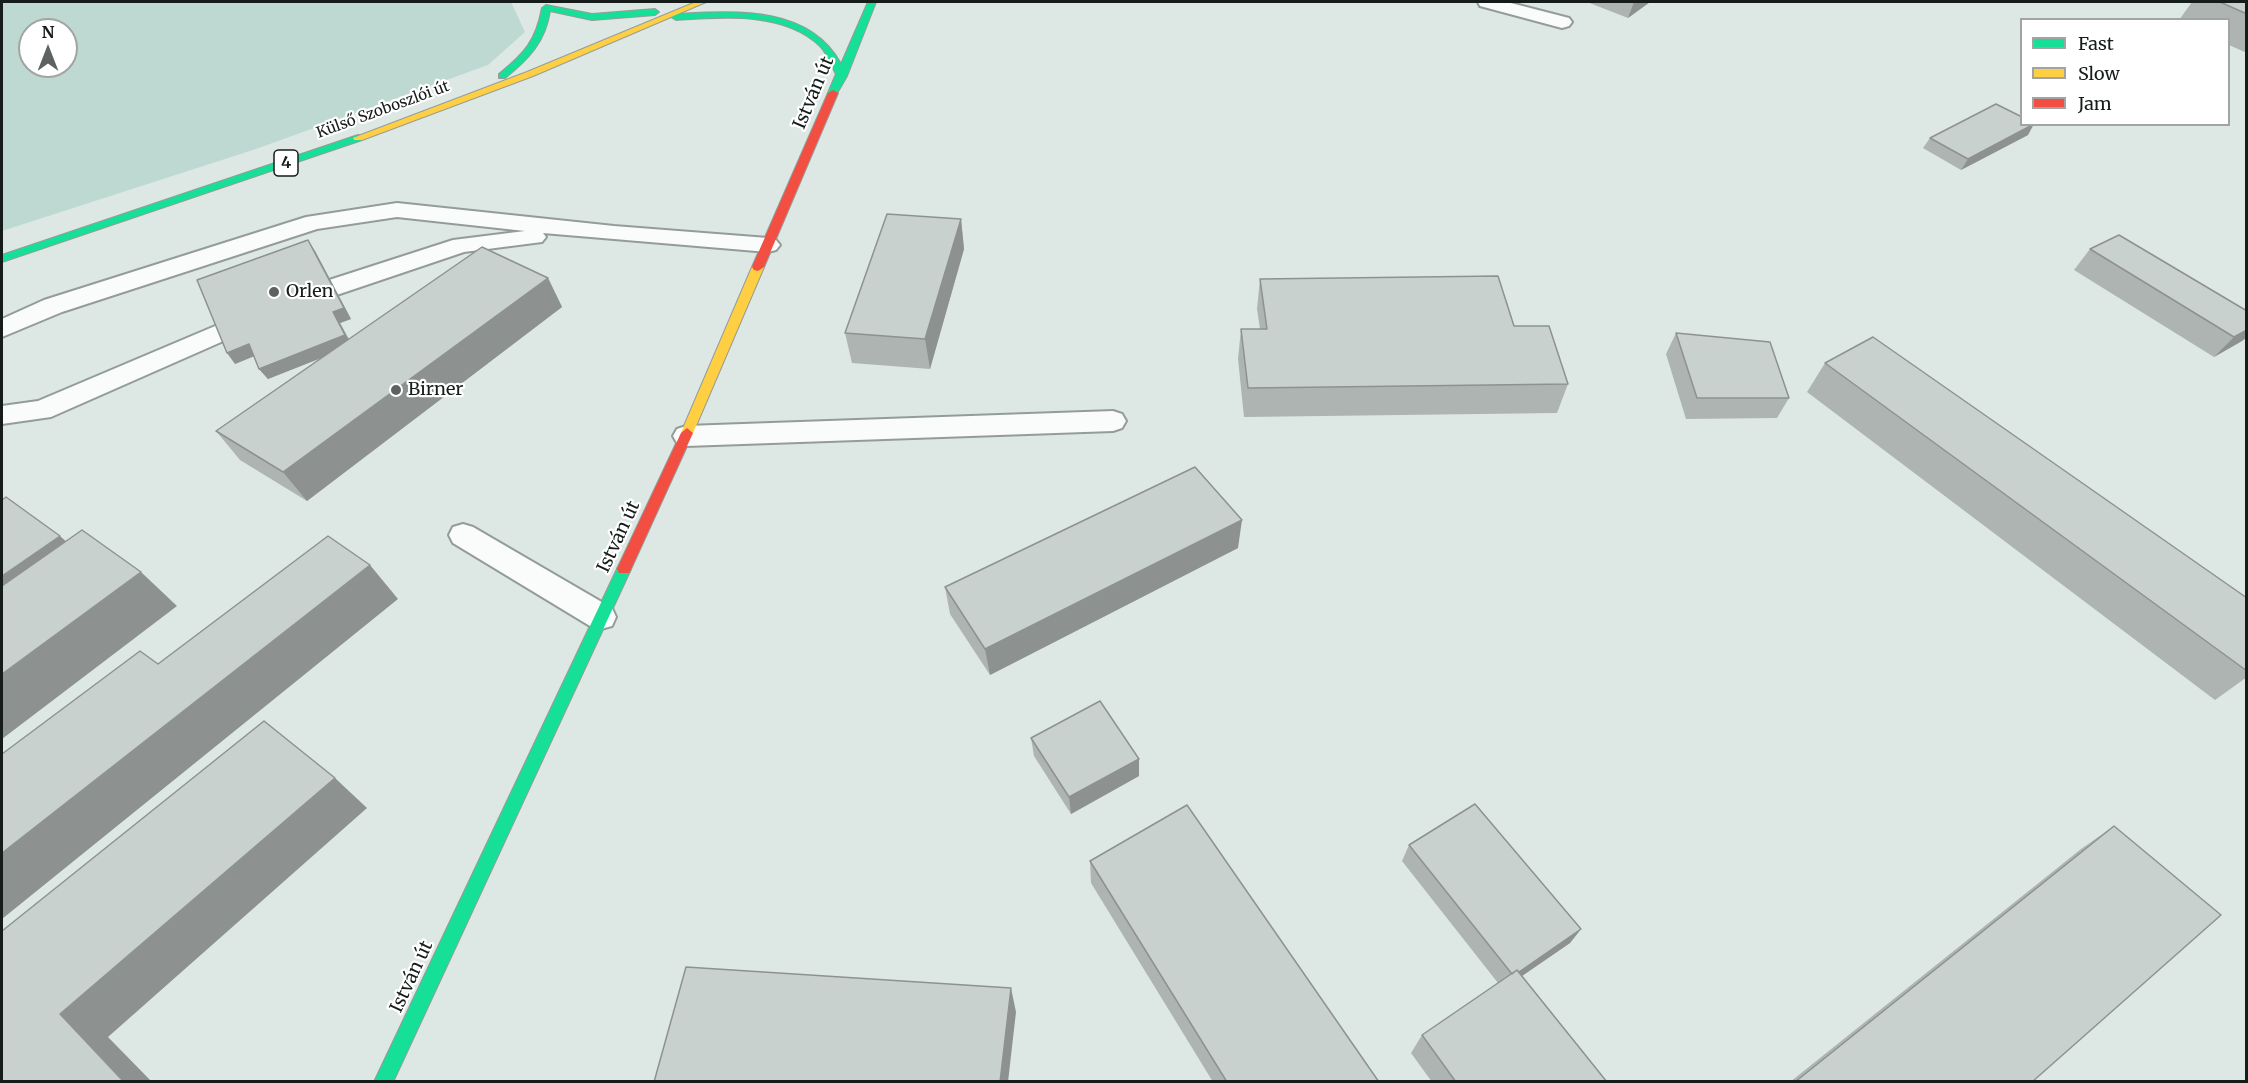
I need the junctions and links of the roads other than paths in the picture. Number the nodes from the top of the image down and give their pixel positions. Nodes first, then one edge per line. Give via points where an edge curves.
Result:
1 (695, 2) edge
2 (702, 2) edge
3 (872, 2) edge
4 (1487, 2) edge
5 (665, 18) junction
6 (1562, 22) dead end
7 (842, 76) junction
8 (468, 97) junction
9 (614, 233) junction
10 (768, 245) junction
11 (2, 259) edge
12 (2, 329) edge
13 (2, 416) edge
14 (1113, 421) dead end
15 (686, 436) junction
16 (463, 535) dead end
17 (601, 617) junction
18 (383, 1082) edge

1 - 8 main road via 621,16 592,17 546,9 544,28 536,46
2 - 5 main road, Külső Szoboszlói út / 4
3 - 7 main road, István út
4 - 6 lane
5 - 7 main road via 728,14 786,23 820,41
5 - 8 main road, Külső Szoboszlói út / 4
7 - 10 main road, István út
8 - 11 main road, Külső Szoboszlói út / 4
9 - 10 lane
9 - 12 lane via 396,210 315,222 53,306
9 - 13 lane via 461,245 276,308 42,410
10 - 15 main road, István út
14 - 15 lane
15 - 17 main road, István út
16 - 17 lane
17 - 18 main road, István út

